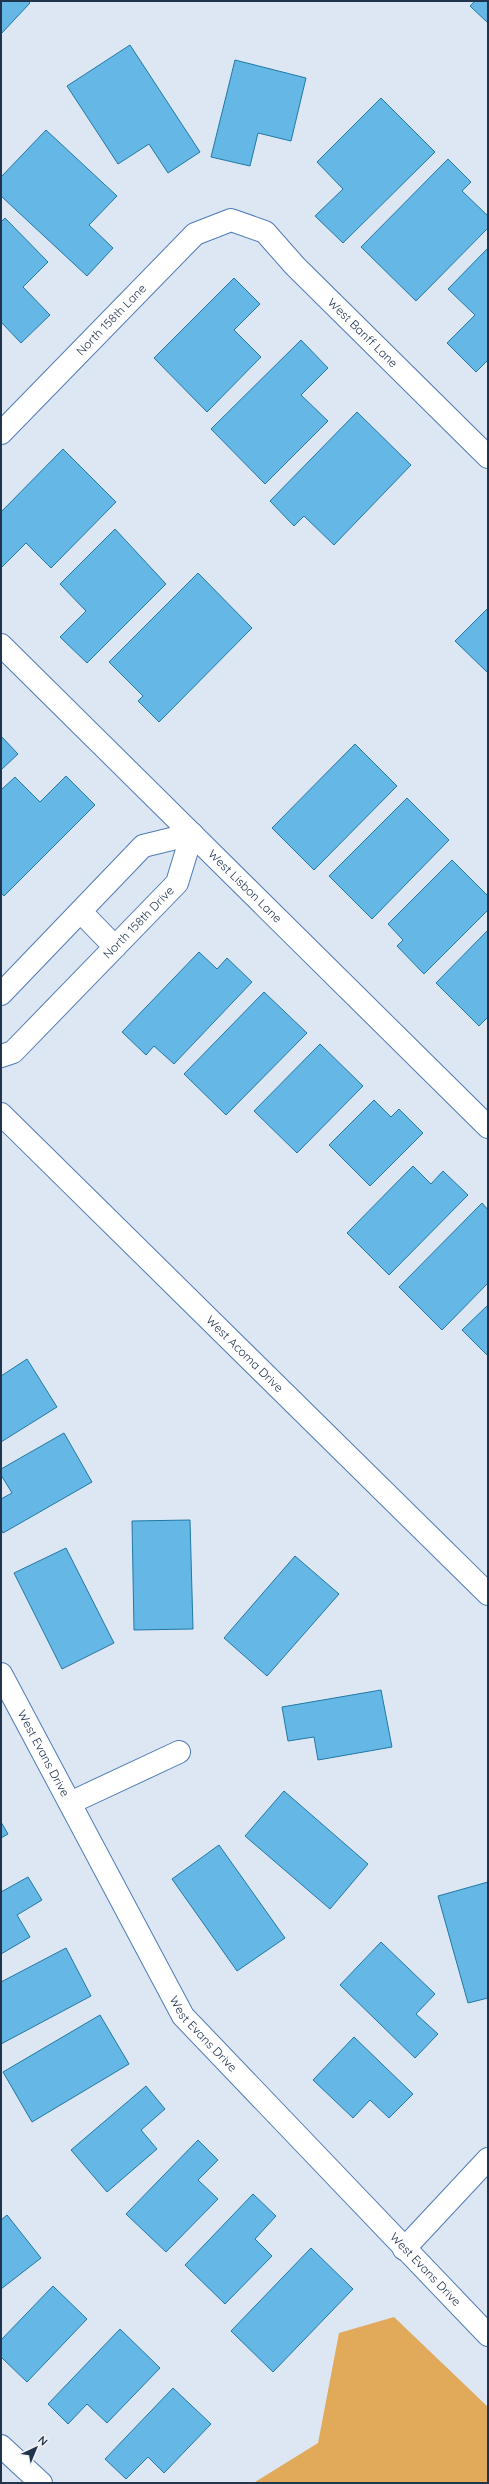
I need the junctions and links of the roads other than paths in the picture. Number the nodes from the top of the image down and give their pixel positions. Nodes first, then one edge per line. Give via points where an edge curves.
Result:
1 (231, 220) joint
2 (1, 433) edge
3 (485, 449) edge
4 (1, 645) edge
5 (192, 834) junction
6 (80, 912) junction
7 (115, 947) junction
8 (1, 994) edge
9 (1, 1056) edge
10 (1, 1114) edge
11 (488, 1127) edge
12 (488, 1594) edge
13 (1, 1674) edge
14 (180, 1752) dead end
15 (70, 1803) junction
16 (488, 2159) edge
17 (404, 2249) junction
18 (488, 2335) edge
19 (1, 2446) edge
20 (41, 2483) edge

1 - 2 street, North 158th Lane via 194,234
1 - 3 street, West Banff Lane via 265,232 296,266
4 - 5 street, West Lisbon Lane
5 - 6 street via 143,846
5 - 7 street, North 158th Drive via 177,884
5 - 11 street, West Lisbon Lane
6 - 7 street
6 - 8 street
7 - 9 street, North 158th Drive via 13,1052
10 - 12 street, West Acoma Drive
13 - 15 street, West Evans Drive
14 - 15 street
15 - 17 street, West Evans Drive via 183,2016
16 - 17 street
17 - 18 street, West Evans Drive
19 - 20 street

